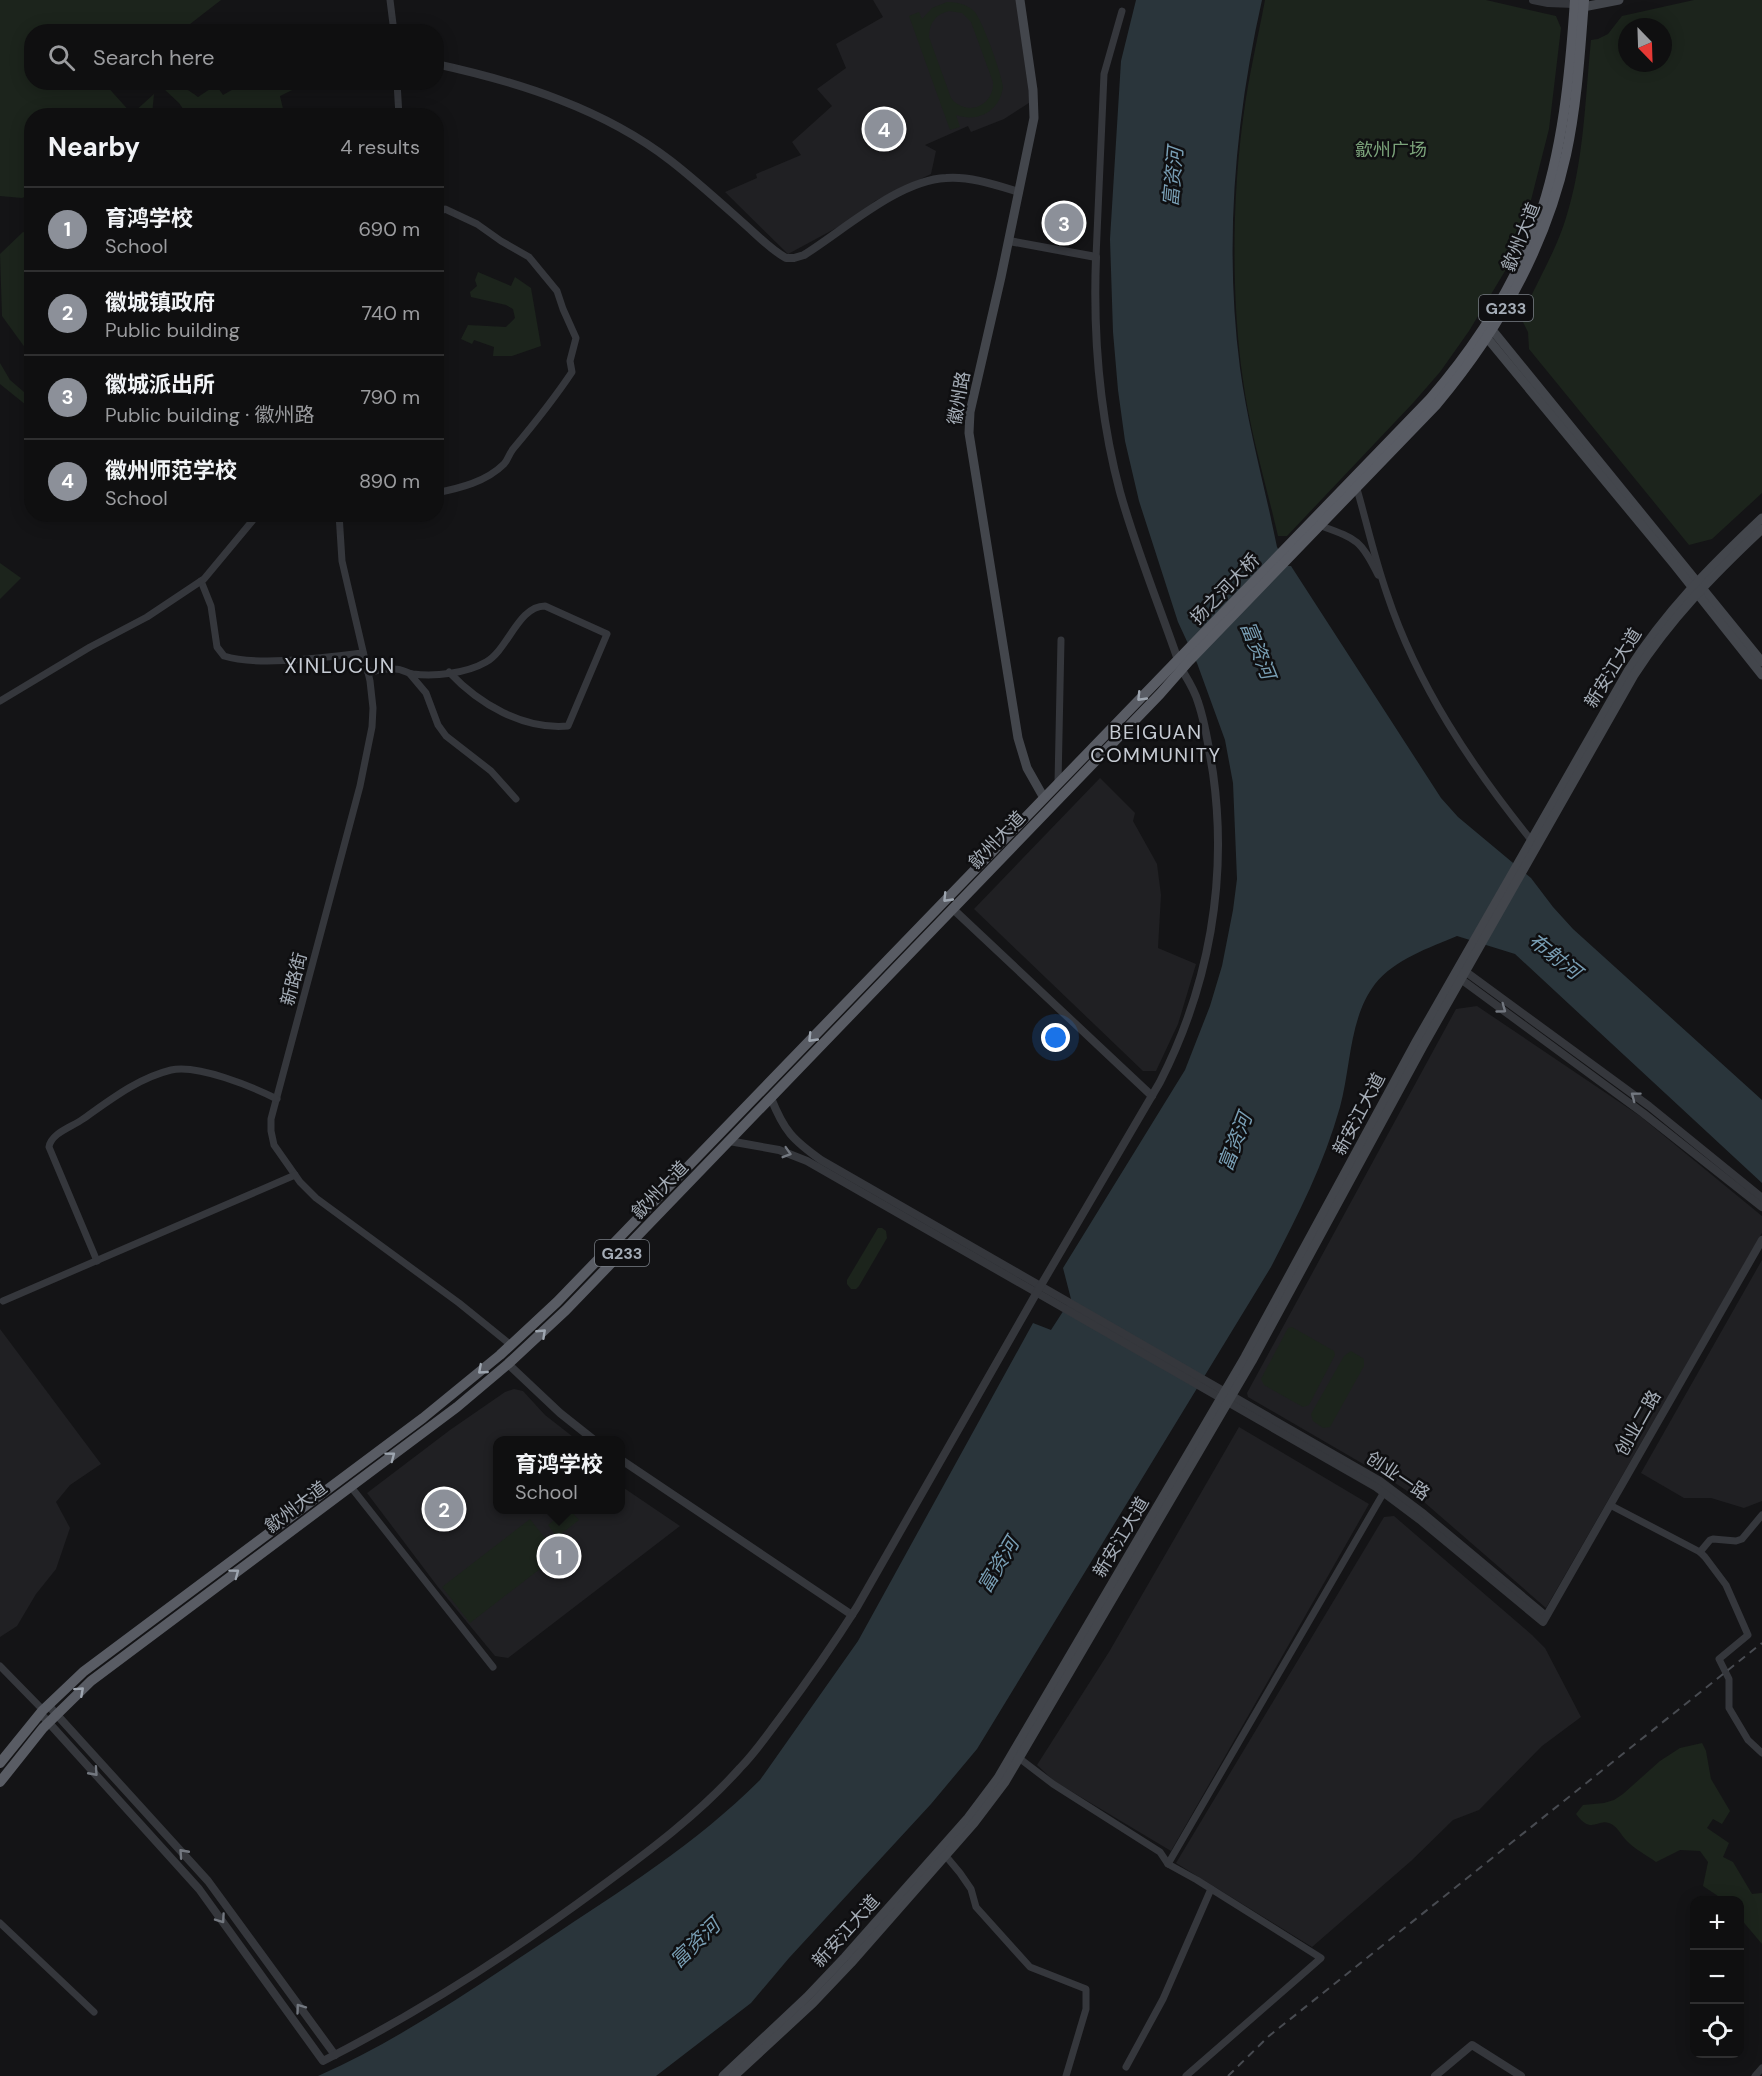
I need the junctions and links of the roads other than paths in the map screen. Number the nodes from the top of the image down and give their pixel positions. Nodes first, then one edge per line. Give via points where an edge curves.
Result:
1 (390, 0) edge
2 (1020, 0) edge
3 (1533, 0) edge
4 (1619, 0) edge
5 (1580, 2) edge
6 (1122, 11) dead end
7 (393, 24) edge
8 (444, 66) edge
9 (397, 90) edge
10 (399, 108) edge
11 (1019, 192) junction
12 (444, 210) edge
13 (1009, 241) junction
14 (1096, 257) junction
15 (1487, 331) junction
16 (1357, 489) junction
17 (444, 492) edge
18 (1762, 518) edge
19 (251, 522) edge
20 (340, 522) edge
21 (1321, 526) junction
22 (1762, 529) edge
23 (1294, 547) junction
24 (201, 582) junction
25 (1697, 586) junction
26 (1386, 594) junction
27 (1061, 640) dead end
28 (363, 653) junction
29 (1183, 662) junction
30 (1762, 662) edge
31 (449, 672) junction
32 (368, 673) junction
33 (410, 674) junction
34 (1762, 675) edge
35 (0, 701) edge
36 (1058, 783) junction
37 (1044, 798) junction
38 (516, 799) dead end
39 (1532, 841) junction
40 (1526, 859) junction
41 (953, 909) junction
42 (1460, 973) junction
43 (1152, 1096) junction
44 (771, 1098) junction
45 (277, 1099) junction
46 (729, 1141) junction
47 (295, 1175) junction
48 (1762, 1198) edge
49 (1762, 1206) edge
50 (1762, 1240) edge
51 (97, 1261) junction
52 (1038, 1289) junction
53 (3, 1301) dead end
54 (511, 1345) junction
55 (508, 1364) junction
56 (1226, 1397) junction
57 (589, 1436) edge
58 (625, 1462) edge
59 (351, 1487) junction
60 (1384, 1492) junction
61 (1610, 1504) junction
62 (1762, 1515) edge
63 (1700, 1552) junction
64 (852, 1615) junction
65 (1544, 1619) junction
66 (0, 1666) edge
67 (493, 1667) dead end
68 (44, 1709) junction
69 (52, 1718) junction
70 (1762, 1753) edge
71 (1019, 1758) junction
72 (0, 1763) edge
73 (0, 1782) edge
74 (945, 1855) junction
75 (1168, 1864) junction
76 (1211, 1888) junction
77 (0, 1923) edge
78 (94, 2012) dead end
79 (335, 2055) junction
80 (1126, 2067) dead end
81 (1762, 2068) edge
82 (723, 2076) edge
83 (734, 2076) edge
84 (1066, 2076) edge
85 (1186, 2076) edge
86 (1436, 2076) edge
87 (1521, 2076) edge
88 (1755, 2076) edge

1 - 7 street
2 - 11 main road, 徽州路 via 1035,105
3 - 5 street
4 - 5 main road
5 - 15 highway, 歙州大道 / G233 via 1550,183 1526,252
6 - 14 street via 1104,74
8 - 11 street via 536,92 616,124 672,161 786,258 804,255 890,198 933,179 964,178
9 - 10 street
11 - 13 main road, 徽州路
12 - 17 street via 477,224 529,257 557,291 576,338 570,361 572,372 505,463 464,488
13 - 14 street
13 - 37 main road, 徽州路 via 970,412 969,443 1018,738 1027,768
14 - 29 street via 1100,366 1114,468 1132,529
15 - 16 highway, 歙州大道 / G233 via 1467,368
15 - 23 highway, 歙州大道 / G233
15 - 25 main road
16 - 21 highway, 歙州大道 / G233
16 - 26 street
18 - 25 main road, 新安江大道
19 - 24 street
20 - 28 street, 新路街 via 342,561
21 - 23 highway, 歙州大道 / G233
21 - 26 street via 1361,544
22 - 25 main road, 新安江大道
23 - 29 highway, 扬之河大桥 / G233
24 - 28 street via 211,606 217,647 224,656 289,659
24 - 35 street via 147,618
25 - 30 main road
25 - 34 main road
25 - 39 main road, 新安江大道 via 1653,633 1628,670
25 - 40 main road, 新安江大道 via 1634,675
26 - 39 street via 1415,662 1449,724
27 - 36 street
28 - 32 street, 新路街
29 -> 36 highway, 歙州大道 / G233
29 - 41 highway, 歙州大道 / G233
29 - 43 street via 1208,738 1218,818 1217,882 1211,934 1198,984 1175,1051
31 - 31 street via 490,660 528,612 538,606 607,634 568,726 548,727 521,721 475,696
31 - 33 street
32 - 33 street via 394,668
32 - 45 street, 新路街 via 372,727 360,786
33 - 38 street via 426,693 446,736 491,771
36 - 37 highway, 歙州大道 / G233
37 -> 54 highway, 歙州大道 / G233 via 585,1274
39 - 40 main road, 新安江大道
40 - 42 main road, 新安江大道
41 - 43 street
41 - 44 highway, 歙州大道 / G233
48 -> 42 street via 1649,1106
42 -> 49 street
42 - 56 main road, 新安江大道
43 - 52 street
44 - 46 highway, 歙州大道 / G233
44 - 52 street via 782,1124 796,1143
45 - 47 street, 新路街 via 271,1119 272,1138
45 - 51 street via 217,1076 171,1070 120,1093 53,1138 49,1148
46 -> 52 street via 779,1150 807,1161
55 -> 46 highway, 歙州大道 / G233 via 580,1296
47 - 51 street
47 - 54 street, 新路街 via 316,1198
50 - 61 street, 创业二路
51 - 53 street
52 - 56 street, 创业一路
52 - 64 street
54 -> 68 highway, 歙州大道 / G233 via 423,1418 96,1661
55 - 57 street
59 -> 55 highway, 歙州大道 / G233
56 - 60 street, 创业一路
56 - 65 street, 创业一路 via 1380,1481 1425,1514
56 - 71 main road, 新安江大道
56 - 82 main road, 新安江大道 via 986,1796 827,1978
58 - 64 street
59 - 67 street
69 -> 59 highway, 歙州大道 / G233 via 103,1671
60 - 65 street, 创业一路
60 - 75 street
61 - 63 street
61 - 65 street, 创业二路
62 - 63 street via 1742,1539 1713,1539
63 - 70 street via 1726,1585 1748,1635 1719,1659 1729,1679 1730,1708 1748,1740
64 - 79 street via 768,1736 706,1802 614,1877 522,1943 423,2007
66 - 68 street
68 - 69 street
68 - 72 highway, 歙州大道 / G233
69 - 73 highway, 歙州大道 / G233
79 -> 69 street via 208,1881
69 -> 79 street via 199,1889 322,2061
71 - 74 main road, 新安江大道 via 987,1806
71 - 75 street via 1160,1852
74 - 83 main road, 新安江大道 via 832,1983
74 - 84 street via 960,1873 976,1907 1030,1967 1086,1989 1086,2009
75 - 76 street
76 - 80 street via 1163,2000
76 - 85 street via 1321,1958
77 - 78 street
81 - 88 street
86 - 87 street via 1472,2045

